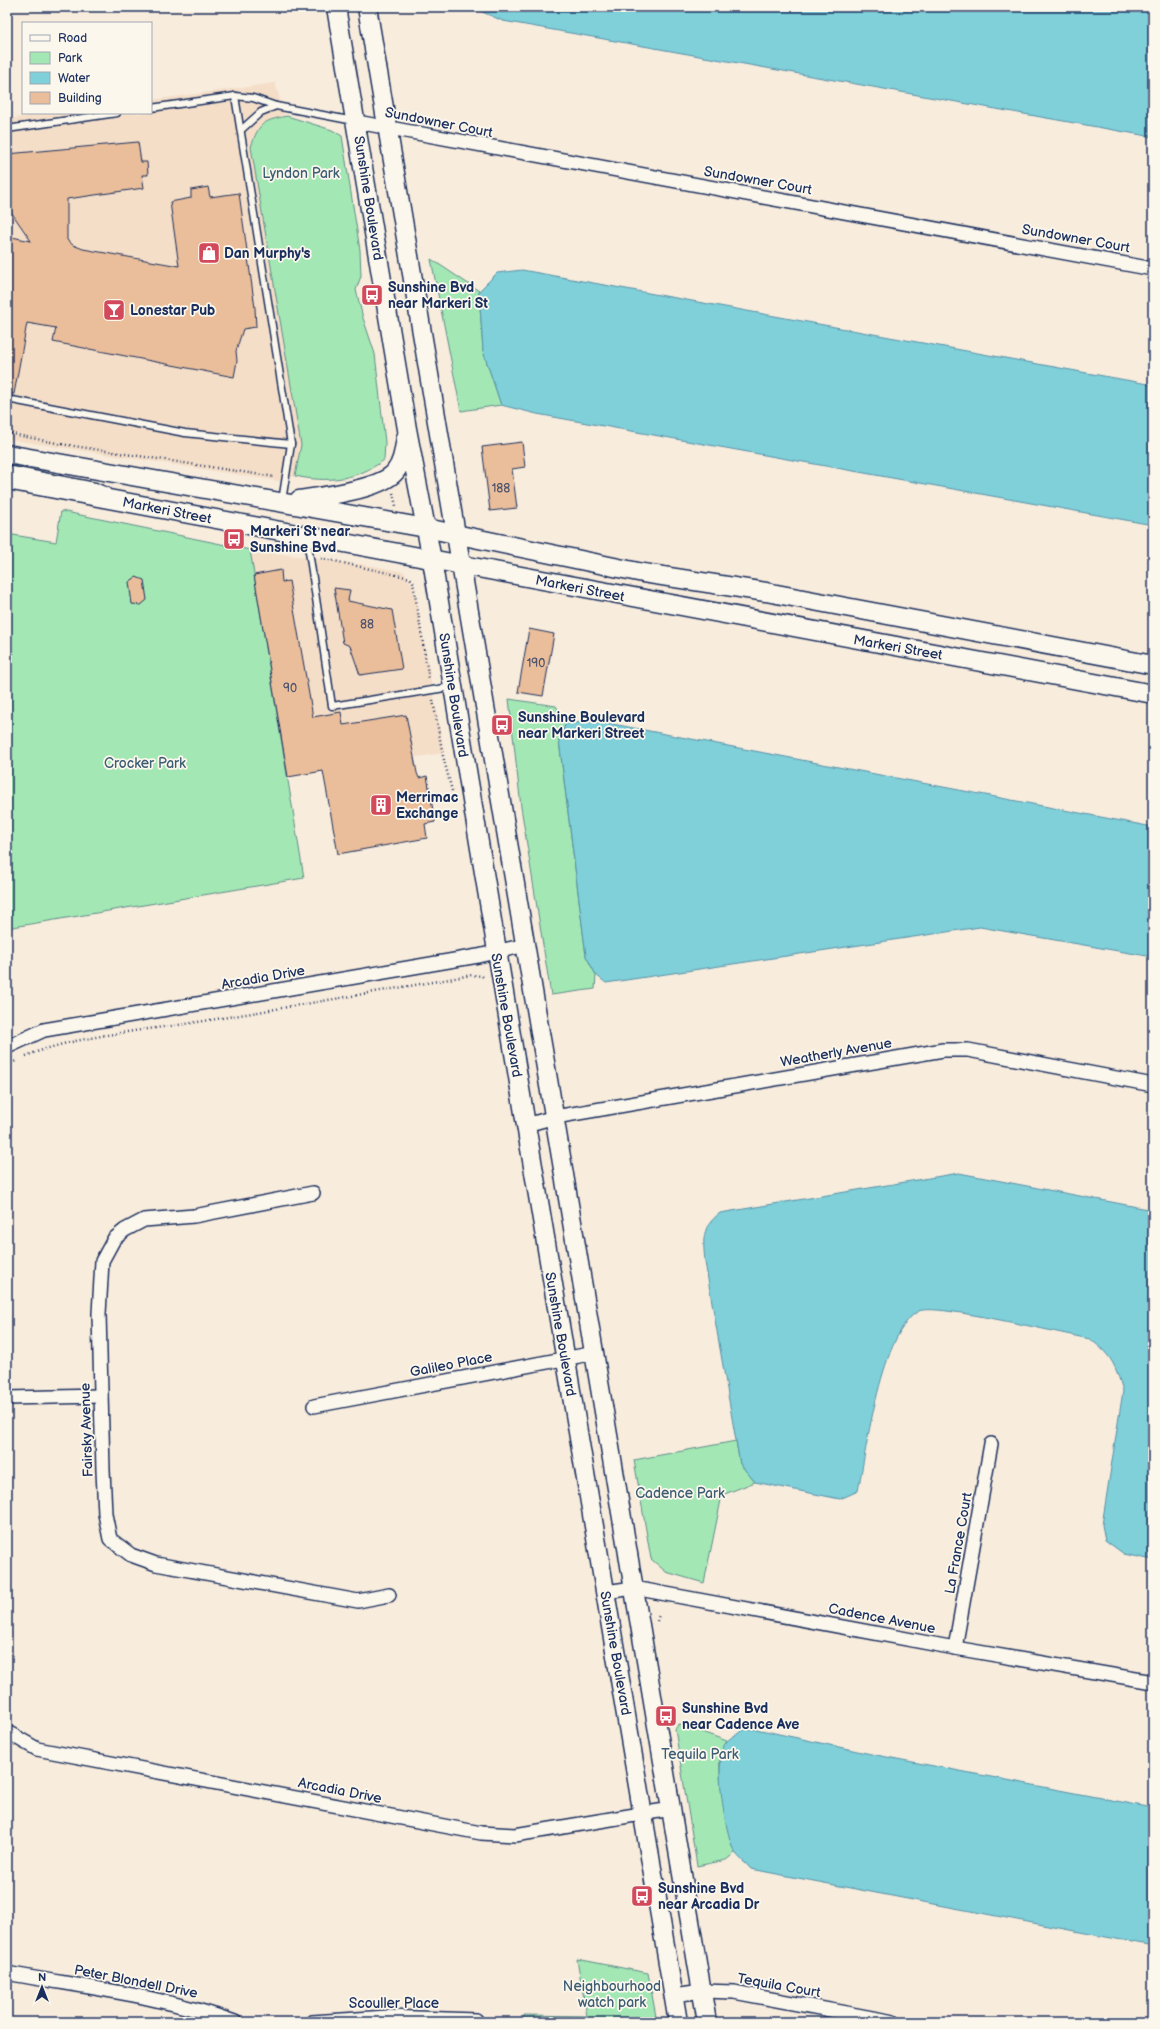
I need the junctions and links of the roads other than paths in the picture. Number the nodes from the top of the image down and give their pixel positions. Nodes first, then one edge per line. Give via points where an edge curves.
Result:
1 (336, 7) edge
2 (367, 7) edge
3 (235, 96) junction
4 (276, 106) junction
5 (152, 108) edge
6 (110, 114) edge
7 (357, 122) junction
8 (387, 128) junction
9 (7, 129) edge
10 (241, 130) junction
11 (1153, 269) edge
12 (7, 399) edge
13 (408, 429) junction
14 (291, 444) junction
15 (7, 454) edge
16 (7, 469) edge
17 (7, 480) edge
18 (282, 502) junction
19 (134, 504) junction
20 (426, 528) junction
21 (457, 534) junction
22 (307, 536) junction
23 (432, 560) junction
24 (463, 565) junction
25 (886, 615) junction
26 (882, 644) junction
27 (1153, 665) edge
28 (453, 687) junction
29 (1153, 694) edge
30 (526, 945) junction
31 (496, 952) junction
32 (7, 1047) edge
33 (1153, 1085) edge
34 (555, 1117) junction
35 (526, 1125) junction
36 (313, 1193) dead end
37 (595, 1353) junction
38 (565, 1358) junction
39 (101, 1396) junction
40 (7, 1398) edge
41 (314, 1406) dead end
42 (991, 1444) dead end
43 (634, 1588) junction
44 (605, 1592) junction
45 (389, 1595) dead end
46 (956, 1648) junction
47 (1153, 1682) edge
48 (7, 1732) edge
49 (672, 1809) junction
50 (644, 1814) junction
51 (7, 1973) edge
52 (702, 1991) junction
53 (674, 1995) junction
54 (476, 2020) road end
55 (878, 2021) edge
56 (235, 2022) edge
57 (312, 2022) edge
58 (678, 2022) edge
59 (707, 2022) edge
60 (894, 2022) edge

1 - 7 main road, Sunshine Boulevard
2 - 8 main road, Sunshine Boulevard
3 - 4 lane via 253,98
3 - 5 lane
3 - 10 lane
4 - 7 lane
4 - 10 lane via 261,112
6 - 9 lane
7 - 8 street, Sundowner Court
7 - 13 main road, Sunshine Boulevard
8 - 11 street, Sundowner Court
8 - 21 main road, Sunshine Boulevard
10 - 14 lane
12 - 14 lane via 185,433
13 - 18 main road via 403,454 394,473 377,482 331,496
13 - 20 main road, Sunshine Boulevard
14 - 18 lane
15 - 18 main road, Markeri Street
16 - 19 lane via 95,486
17 - 19 main road, Markeri Street
18 - 20 main road, Markeri Street
19 - 22 main road, Markeri Street
20 - 21 main road, Markeri Street
20 - 23 main road, Sunshine Boulevard
21 - 24 main road, Sunshine Boulevard
21 - 25 main road, Markeri Street via 643,573 766,592
22 - 23 main road, Markeri Street
22 - 28 lane via 332,706
23 - 24 main road, Markeri Street
23 - 28 main road, Sunshine Boulevard
24 - 26 main road, Markeri Street
24 - 30 main road, Sunshine Boulevard
25 - 26 main road
25 - 27 main road, Markeri Street
26 - 29 main road, Markeri Street
28 - 31 main road, Sunshine Boulevard
30 - 31 street, Arcadia Drive
30 - 34 main road, Sunshine Boulevard
31 - 32 street, Arcadia Drive via 44,1030
31 - 35 main road, Sunshine Boulevard
33 - 34 street, Weatherly Avenue via 968,1050 943,1050
34 - 35 street, Weatherly Avenue
34 - 37 main road, Sunshine Boulevard
35 - 38 main road, Sunshine Boulevard
36 - 39 street, Fairsky Avenue via 194,1216 144,1220 114,1239 102,1261 99,1314
37 - 38 street, Galileo Place
37 - 43 main road, Sunshine Boulevard
38 - 41 street, Galileo Place
38 - 44 main road, Sunshine Boulevard
39 - 40 street
39 - 45 street, Fairsky Avenue via 105,1514 110,1539 131,1555 156,1564 358,1601
42 - 46 street, La France Court
43 - 44 street, Cadence Avenue
43 - 46 street, Cadence Avenue
43 - 49 main road, Sunshine Boulevard
44 - 50 main road, Sunshine Boulevard
46 - 47 street, Cadence Avenue
48 - 50 street, Arcadia Drive via 37,1749 481,1833 515,1835
49 - 50 street, Arcadia Drive
49 - 52 main road, Sunshine Boulevard
50 - 53 main road, Sunshine Boulevard
51 - 56 street, Peter Blondell Drive via 199,2010
52 - 53 street, Tequila Court
52 - 55 street, Tequila Court via 734,1992
52 - 59 main road, Sunshine Boulevard
53 - 58 main road, Sunshine Boulevard
54 - 57 street, Scouller Place via 387,2017
55 - 60 street, Tequila Court

